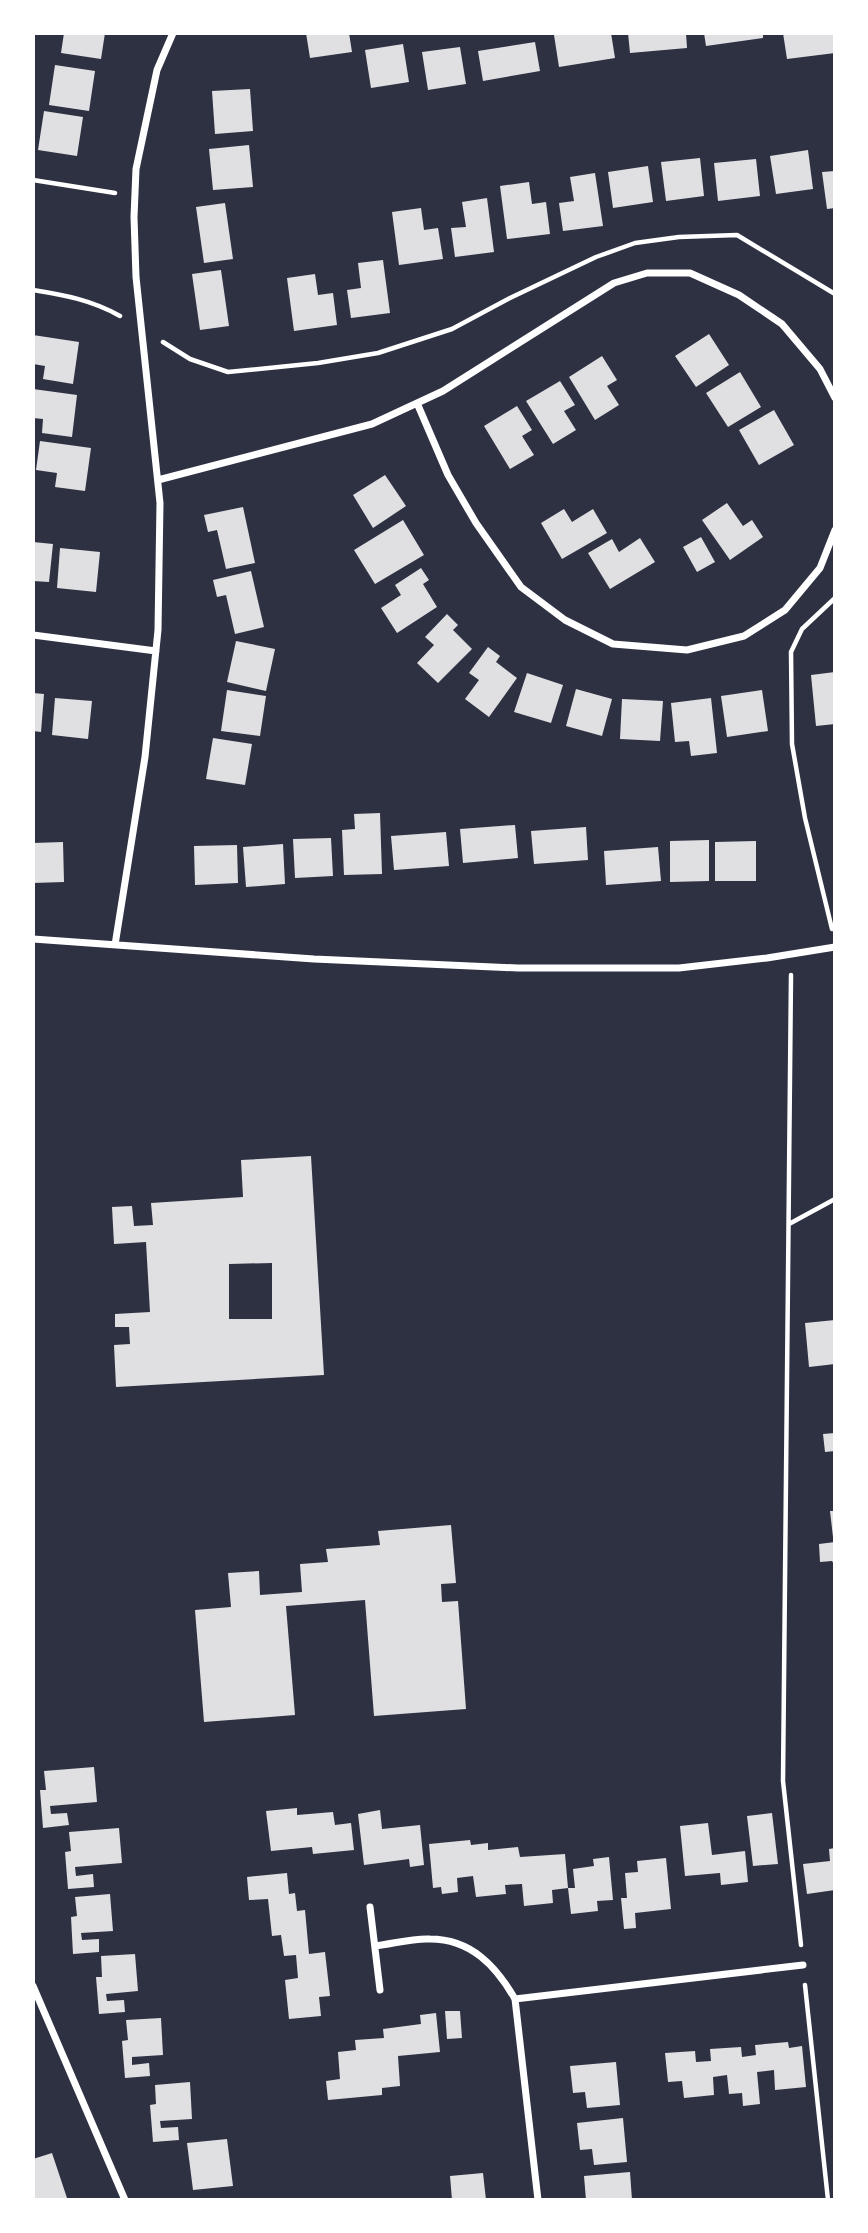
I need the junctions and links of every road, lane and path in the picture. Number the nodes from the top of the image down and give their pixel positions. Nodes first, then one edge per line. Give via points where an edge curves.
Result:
1 (173, 33) edge
2 (33, 180) edge
3 (135, 196) junction
4 (33, 290) edge
5 (835, 294) edge
6 (140, 328) junction
7 (835, 398) edge
8 (417, 403) junction
9 (158, 480) junction
10 (835, 530) edge
11 (835, 598) edge
12 (33, 635) edge
13 (156, 651) junction
14 (33, 939) edge
15 (835, 940) edge
16 (115, 945) junction
17 (835, 947) edge
18 (792, 953) junction
19 (835, 1199) edge
20 (789, 1225) junction
21 (370, 1907) dead end
22 (375, 1947) junction
23 (803, 1965) junction
24 (33, 1986) edge
25 (380, 1990) dead end
26 (515, 1999) junction
27 (125, 2200) edge
28 (538, 2200) edge
29 (828, 2200) edge

1 - 3 street via 157,70 136,169
2 - 3 path
3 - 6 street
4 - 6 path via 103,306
5 - 6 path via 737,235 679,237 635,243 596,257 452,329 378,353 228,372 190,359
6 - 9 street
7 - 8 street via 820,369 782,324 761,309 690,273 657,273 614,283
8 - 9 street via 372,424
8 - 10 street via 448,475 520,587 565,620 613,645 687,650 744,636 785,610 820,568
9 - 13 street
11 - 15 path via 802,629 791,663 792,744
12 - 13 street
13 - 16 street via 145,757
14 - 16 street
16 - 18 street via 518,968 678,968
17 - 18 street
18 - 20 path
19 - 20 path
20 - 23 path via 783,1782
21 - 22 street
22 - 25 street
22 - 26 street via 429,1938 456,1942 500,1975
23 - 26 street
23 - 29 path
24 - 27 street
26 - 28 street

